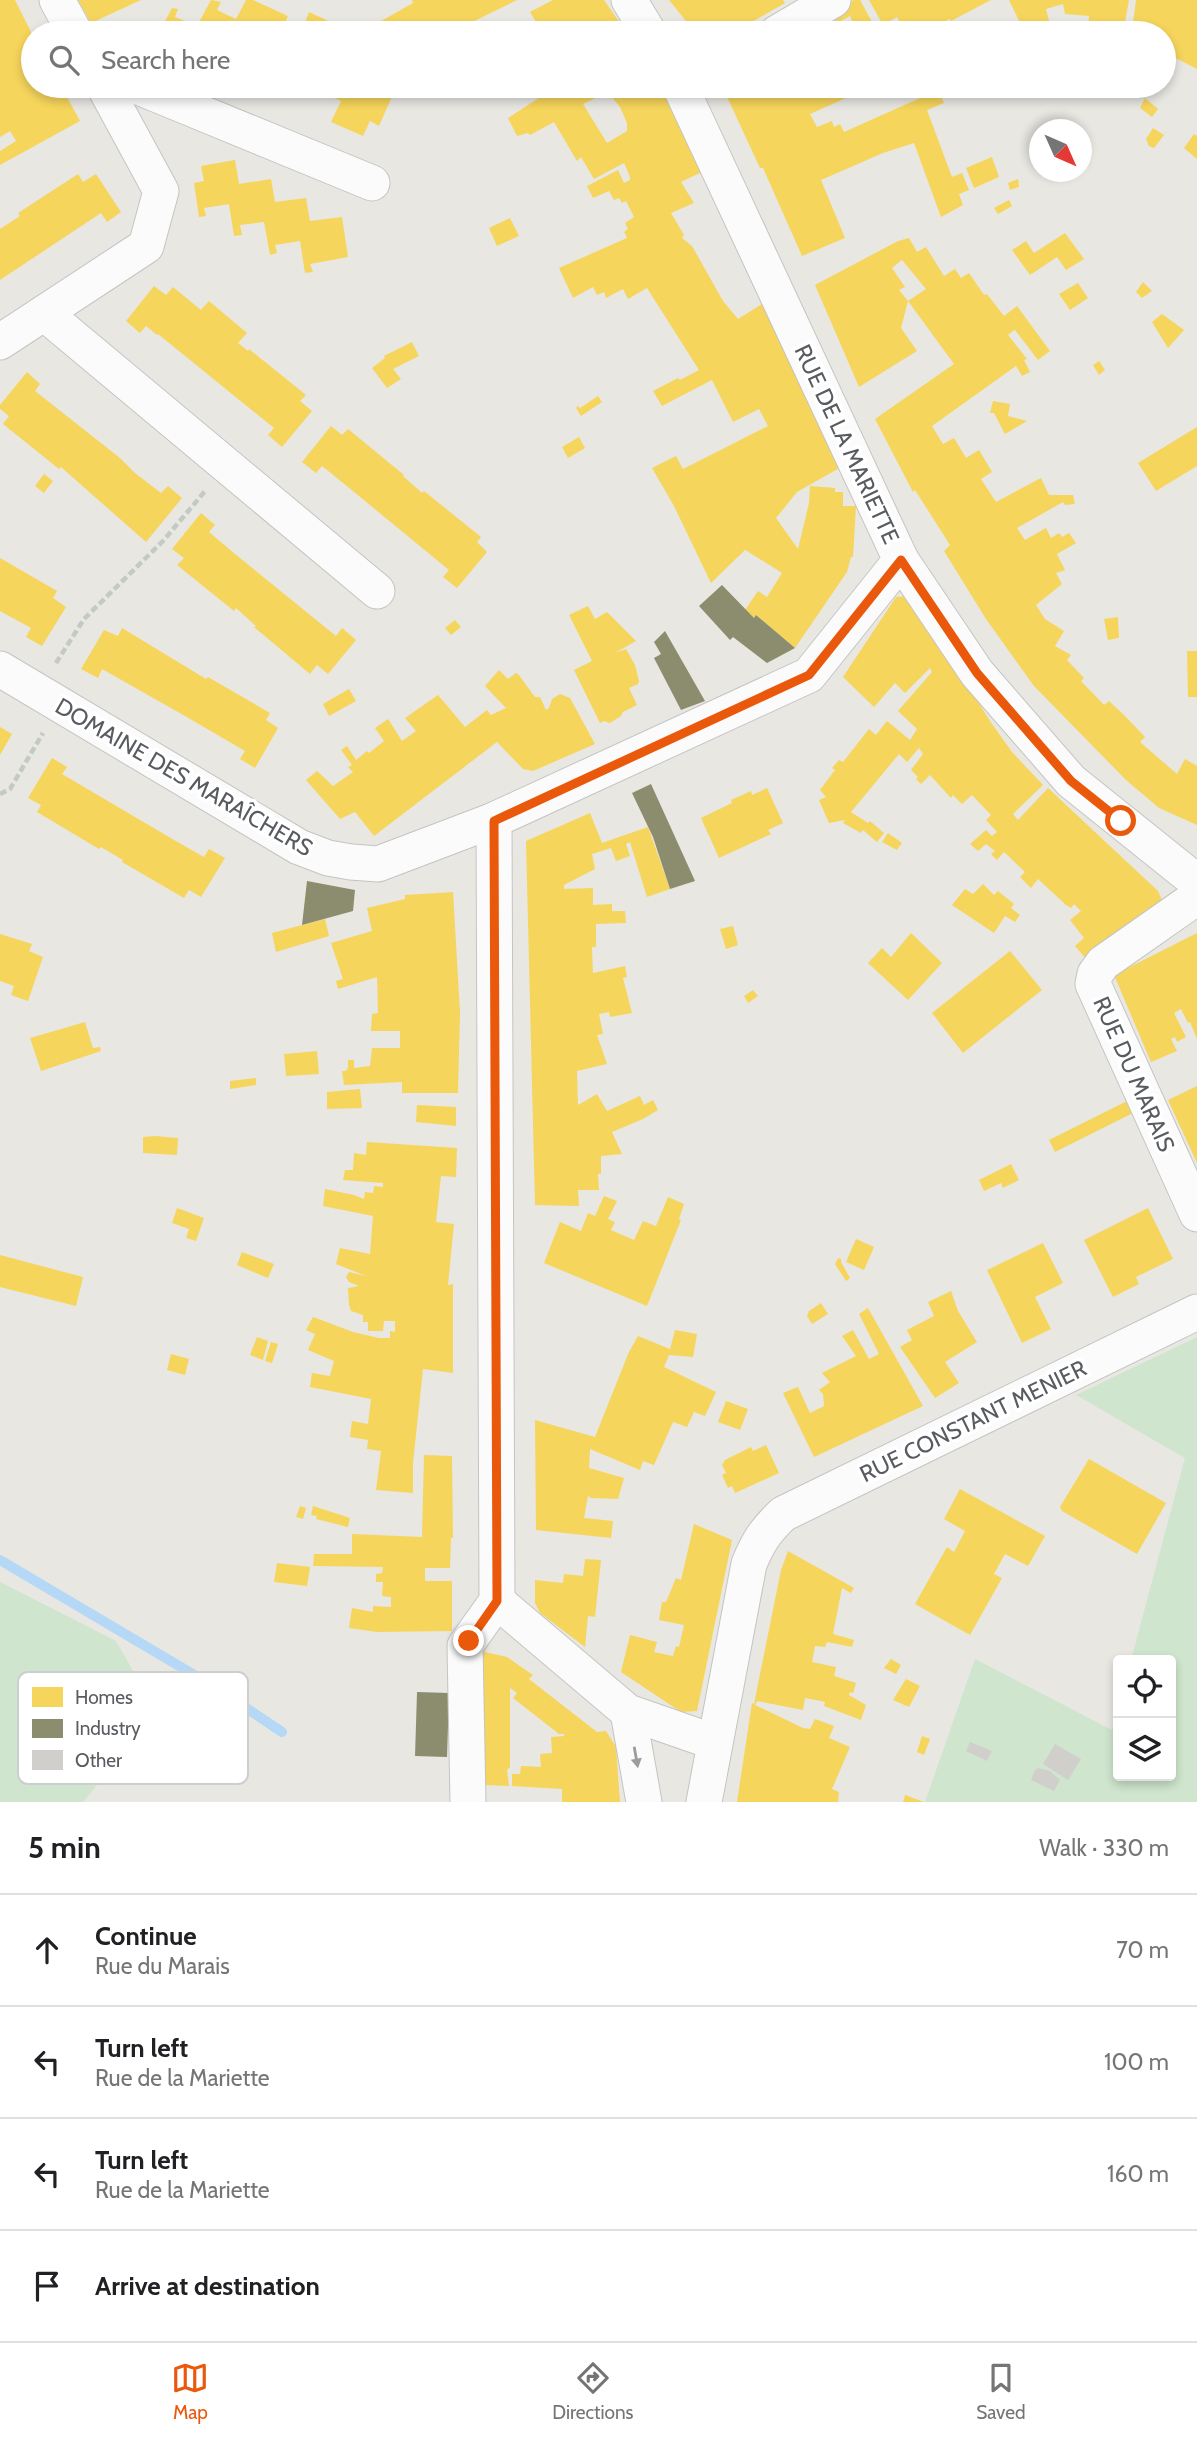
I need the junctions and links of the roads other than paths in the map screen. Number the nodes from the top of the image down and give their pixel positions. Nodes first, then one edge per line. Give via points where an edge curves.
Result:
1 (57, 0) edge
2 (629, 0) edge
3 (833, 0) edge
4 (68, 21) edge
5 (642, 21) edge
6 (797, 21) edge
7 (111, 98) edge
8 (165, 98) edge
9 (688, 98) edge
10 (372, 183) dead end
11 (44, 313) junction
12 (0, 342) edge
13 (901, 560) junction
14 (377, 591) dead end
15 (0, 669) edge
16 (494, 821) junction
17 (1197, 882) edge
18 (1197, 897) edge
19 (1197, 1214) edge
20 (1197, 1312) edge
21 (497, 1601) junction
22 (628, 1712) junction
23 (714, 1742) junction
24 (468, 1802) edge
25 (644, 1802) edge
26 (704, 1802) edge

1 - 4 street
2 - 5 street
3 - 6 street
7 - 11 street via 161,191 146,246
8 - 10 street
9 - 13 street, RUE DE LA MARIETTE
11 - 12 street
11 - 14 street
13 - 16 street, RUE DE LA MARIETTE via 809,675
13 - 17 street via 977,673 1071,781
15 - 16 street, DOMAINE DES MARAÎCHERS via 299,846 328,858 378,864
16 - 21 street
18 - 19 street, RUE DU MARAIS via 1102,963 1093,984
20 - 23 street, RUE CONSTANT MENIER via 783,1514 758,1542 749,1564
21 - 22 street
21 - 24 street via 465,1646
22 - 23 street
22 -> 25 street
23 - 26 street

